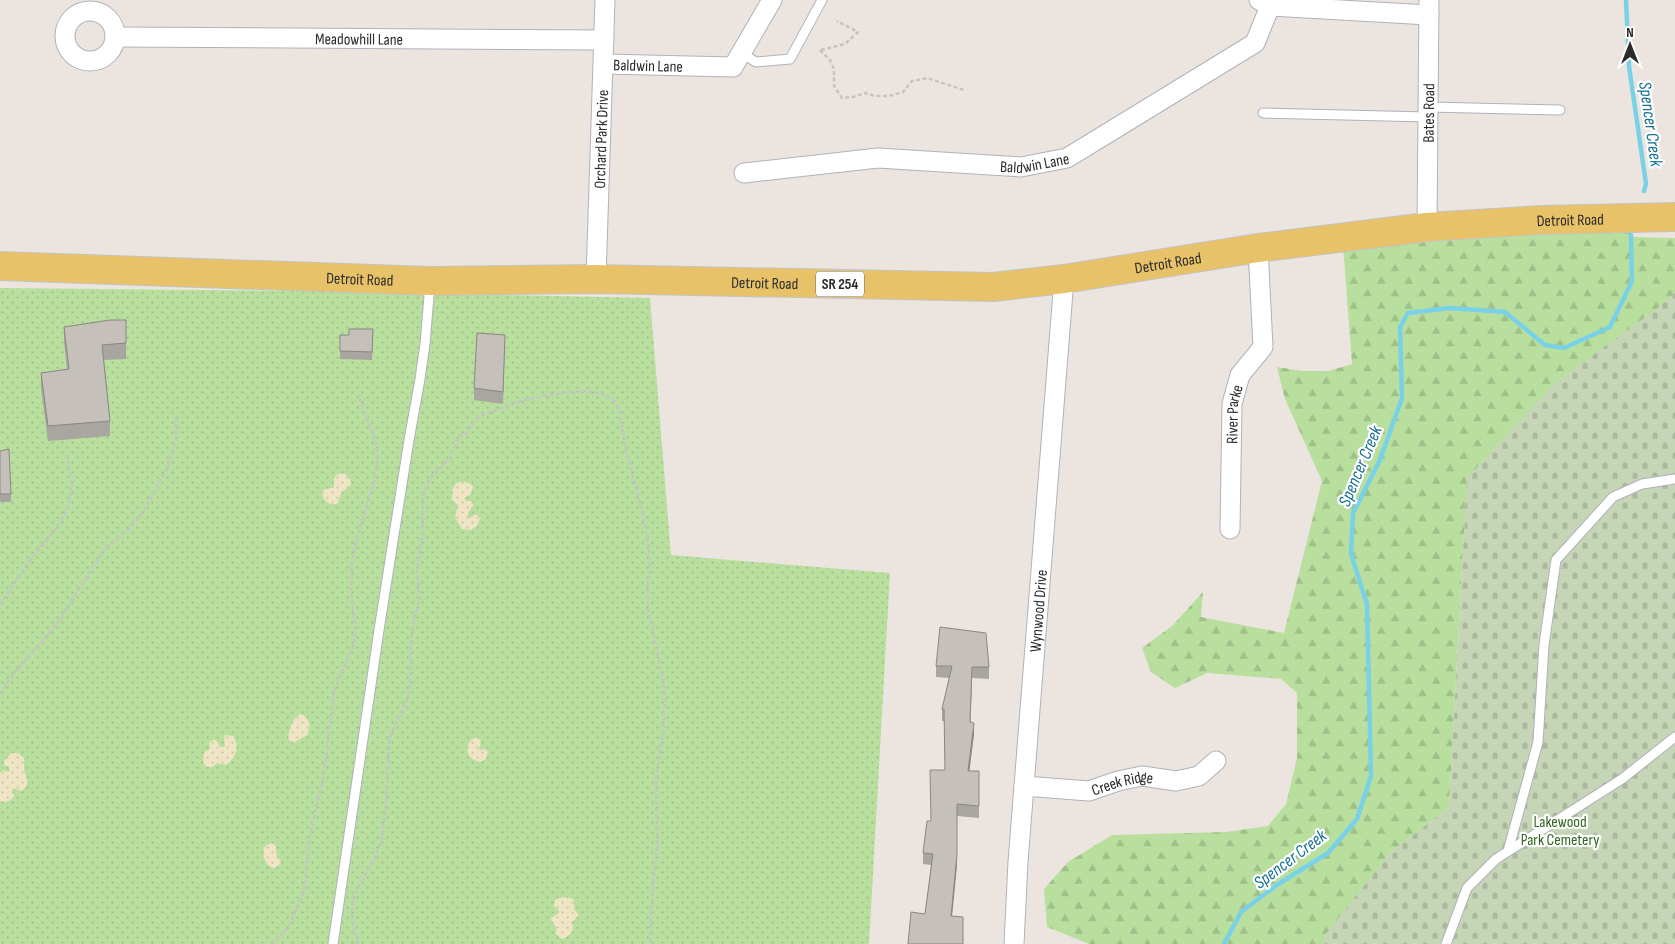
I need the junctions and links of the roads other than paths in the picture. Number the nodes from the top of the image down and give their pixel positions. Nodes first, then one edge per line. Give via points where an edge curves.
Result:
1 (605, 0) edge
2 (772, 0) edge
3 (822, 0) edge
4 (1264, 3) edge
5 (1429, 7) edge
6 (115, 36) dead end
7 (604, 40) junction
8 (741, 53) junction
9 (604, 64) junction
10 (1560, 110) dead end
11 (1428, 112) junction
12 (1263, 113) dead end
13 (744, 173) dead end
14 (1675, 217) edge
15 (1427, 227) junction
16 (1258, 248) junction
17 (0, 266) edge
18 (596, 279) junction
19 (1064, 279) junction
20 (431, 281) junction
21 (1675, 479) edge
22 (1230, 529) dead end
23 (1675, 737) edge
24 (1216, 761) dead end
25 (1024, 786) junction
26 (1508, 851) junction
27 (333, 944) edge
28 (1014, 944) edge
29 (1446, 944) edge

1 - 7 street, Orchard Park Drive
2 - 8 street, Baldwin Lane
3 - 8 lane via 790,59 756,62
4 - 5 street, Baldwin Lane
4 - 13 street, Baldwin Lane via 1254,43 1067,158 1021,167 878,158
5 - 11 street, Bates Road
6 - 7 street, Meadowhill Lane
7 - 9 street, Orchard Park Drive
8 - 9 street, Baldwin Lane via 733,67
9 - 18 street, Orchard Park Drive
10 - 11 lane
11 - 12 lane
11 - 15 street, Bates Road
14 - 15 main road, Detroit Road / SR 254
15 - 16 main road, Detroit Road / SR 254
16 - 19 main road, Detroit Road / SR 254
16 - 22 street, River Parke via 1263,347 1240,375 1232,404
17 - 20 main road, Detroit Road / SR 254
18 - 19 main road, Detroit Road / SR 254 via 993,288
18 - 20 main road, Detroit Road / SR 254
19 - 25 street, Wynwood Drive
20 - 27 lane via 420,380
21 - 26 lane via 1642,484 1613,497 1556,560 1544,645 1538,742
23 - 26 lane via 1622,779
24 - 25 street, Creek Ridge via 1199,776 1176,781 1142,776 1089,791
25 - 28 street, Wynwood Drive
26 - 29 lane via 1467,888

